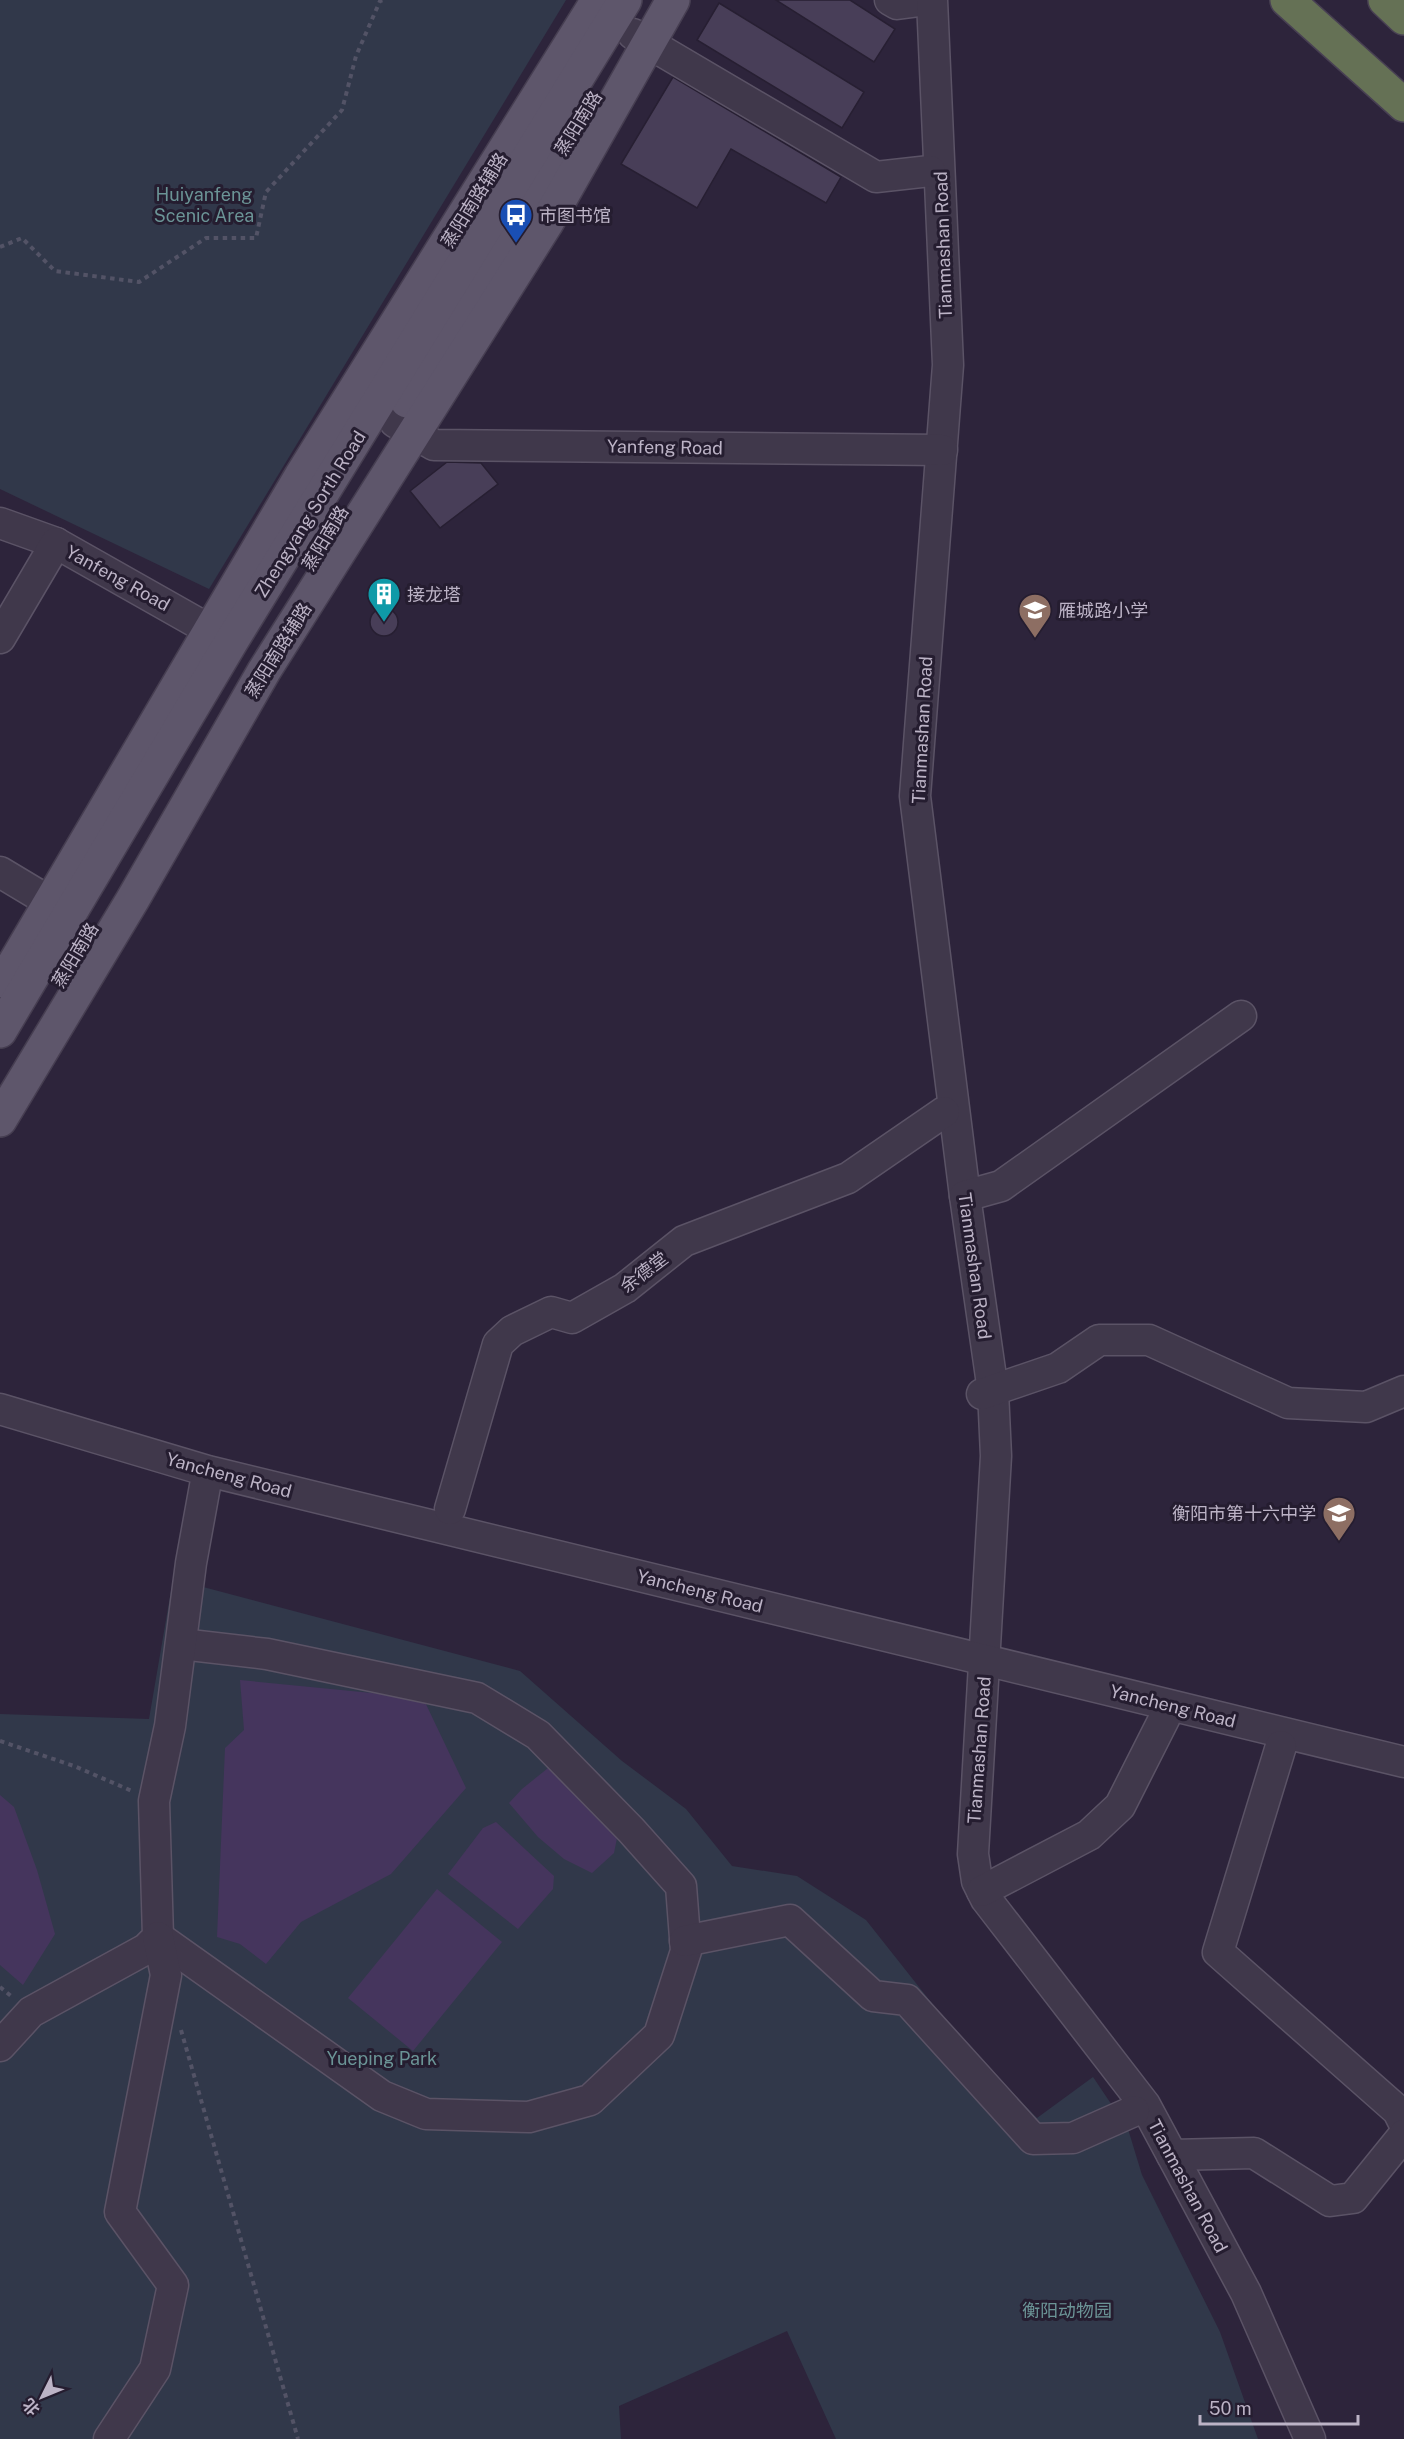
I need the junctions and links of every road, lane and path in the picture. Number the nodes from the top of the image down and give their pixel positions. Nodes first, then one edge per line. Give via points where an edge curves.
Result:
1 (384, 0) edge
2 (598, 0) edge
3 (625, 0) edge
4 (653, 0) edge
5 (673, 0) edge
6 (890, 0) edge
7 (924, 0) edge
8 (1287, 0) edge
9 (1321, 0) edge
10 (641, 38) junction
11 (1346, 53) junction
12 (1404, 105) edge
13 (930, 171) junction
14 (0, 247) edge
15 (404, 428) junction
16 (938, 450) junction
17 (0, 523) edge
18 (56, 543) junction
19 (221, 636) junction
20 (0, 638) edge
21 (0, 872) edge
22 (60, 908) junction
23 (0, 988) edge
24 (1241, 1016) dead end
25 (0, 1031) edge
26 (0, 1079) edge
27 (944, 1112) junction
28 (0, 1120) edge
29 (965, 1196) junction
30 (1404, 1391) edge
31 (987, 1393) junction
32 (0, 1409) edge
33 (0, 1427) edge
34 (205, 1486) junction
35 (450, 1509) dead end
36 (181, 1644) junction
37 (977, 1665) junction
38 (1165, 1717) junction
39 (0, 1741) edge
40 (1281, 1746) junction
41 (1404, 1762) edge
42 (1404, 1775) edge
43 (154, 1801) junction
44 (982, 1892) junction
45 (158, 1937) junction
46 (685, 1941) junction
47 (179, 2020) dead end
48 (0, 2046) edge
49 (1134, 2111) junction
50 (1404, 2123) edge
51 (1404, 2136) edge
52 (1172, 2155) junction
53 (109, 2439) edge
54 (298, 2439) edge
55 (1296, 2439) edge
56 (1310, 2439) edge

1 - 14 path via 380,1 356,56 342,110 266,192 256,238 206,238 139,282 55,271 22,238
2 - 19 main road, 蒸阳南路辅路 via 301,476
3 - 19 main road, Zhengyang Sorth Road
4 - 10 main road, 蒸阳南路
5 - 10 main road
6 - 7 street via 897,4
7 - 13 street, Tianmashan Road
7 - 16 street, Tianmashan Road via 948,365
8 - 11 highway
9 - 11 highway via 1326,22
10 - 13 street via 876,177
10 - 15 main road, 蒸阳南路
11 - 12 highway
13 - 16 street, Tianmashan Road via 939,370
15 - 16 street, Yanfeng Road via 434,445
15 - 26 main road, 蒸阳南路
15 - 28 main road, 蒸阳南路辅路 via 133,899
16 - 27 street, Tianmashan Road via 907,797
16 - 29 street, Tianmashan Road via 915,796
17 - 18 street, Yanfeng Road
18 - 19 street, Yanfeng Road
18 - 20 street
19 - 22 main road, Zhengyang Sorth Road
21 - 22 street
22 - 23 main road
22 - 25 main road, Zhengyang Sorth Road
24 - 29 street via 1001,1186
27 - 31 street, Tianmashan Road
27 - 35 street, 余德堂 via 848,1178 684,1241 625,1288 572,1318 551,1312 512,1331 498,1344
29 - 31 street, Tianmashan Road
30 - 31 street via 1366,1407 1288,1403 1149,1340 1099,1340 1058,1368
31 - 37 street, Tianmashan Road
32 - 37 street, Yancheng Road via 208,1471
33 - 34 street, Yancheng Road
34 - 36 street
34 - 37 street, Yancheng Road
36 - 43 street via 170,1726
36 - 46 street via 267,1654 477,1698 538,1735 681,1886
37 - 38 street, Yancheng Road
37 - 41 street, Yancheng Road
37 - 44 street, Tianmashan Road via 973,1854
37 - 49 street, Tianmashan Road via 962,1858 966,1885 977,1908
38 - 40 street, Yancheng Road
38 - 44 street via 1120,1806 1089,1835
39 - 43 path via 74,1766
40 - 42 street, Yancheng Road
40 - 50 street via 1218,1952 1398,2112
43 - 45 street
44 - 52 street, Tianmashan Road via 1145,2105
45 - 46 street via 382,2096 426,2114 529,2117 590,2100 659,2035 686,1951
45 - 48 street via 146,1949 31,2012
45 - 53 street via 166,1975 120,2212 172,2284 155,2369
46 - 49 street via 790,1920 873,1996 907,2000 1034,2139 1073,2138
47 - 54 path
49 - 55 street, Tianmashan Road via 1234,2299
51 - 52 street via 1353,2198 1330,2201 1254,2153
52 - 56 street, Tianmashan Road via 1246,2293

